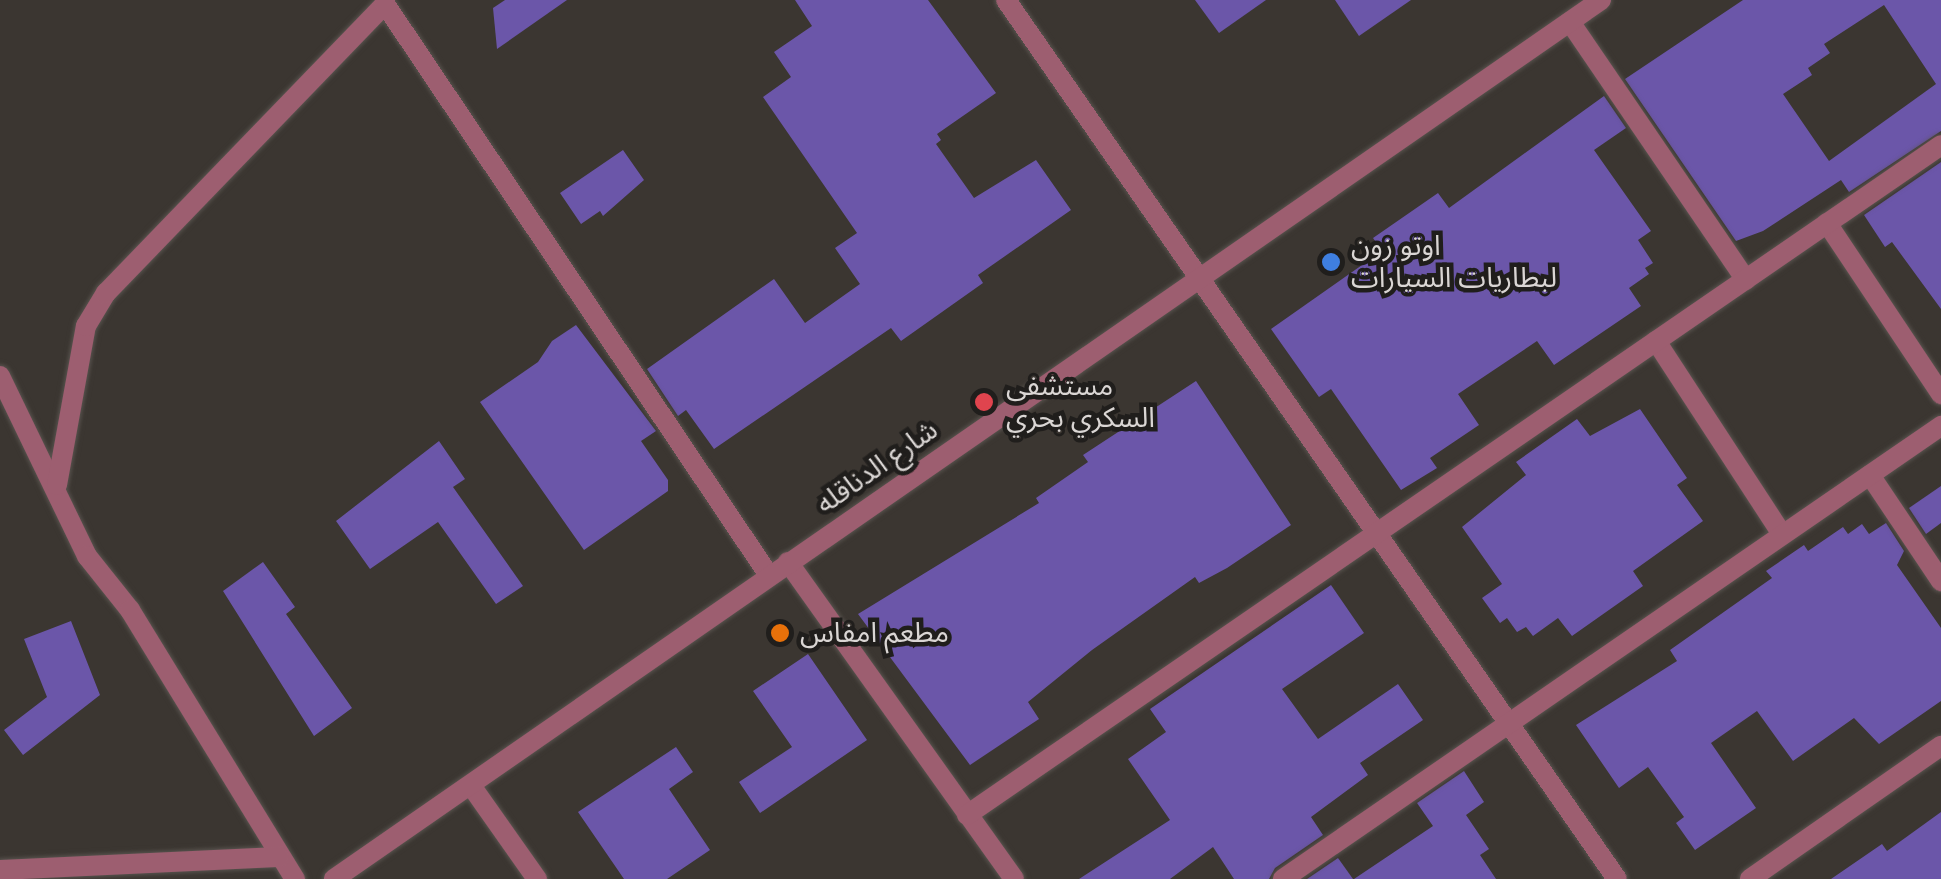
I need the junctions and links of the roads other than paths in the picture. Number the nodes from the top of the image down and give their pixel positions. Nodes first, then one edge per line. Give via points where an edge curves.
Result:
1 (1006, 0) edge
2 (1601, 0) edge
3 (387, 2) edge
4 (1570, 22) junction
5 (1941, 145) edge
6 (1827, 223) junction
7 (1197, 280) junction
8 (1746, 280) junction
9 (1656, 341) junction
10 (0, 376) edge
11 (1941, 394) edge
12 (1941, 426) edge
13 (1870, 475) junction
14 (58, 485) junction
15 (1782, 534) junction
16 (1374, 535) junction
17 (788, 562) junction
18 (768, 574) junction
19 (1941, 581) edge
20 (1506, 726) junction
21 (1941, 746) edge
22 (472, 787) junction
23 (967, 815) junction
24 (279, 857) junction
25 (0, 870) edge
26 (295, 879) edge
27 (334, 879) edge
28 (537, 879) edge
29 (1014, 879) edge
30 (1284, 879) edge
31 (1617, 879) edge
32 (1750, 879) edge

1 - 7 street
2 - 4 street, شارع الدناقله
3 - 14 street via 106,293 86,326
3 - 18 street
4 - 7 street, شارع الدناقله
4 - 8 street
5 - 6 street
6 - 8 street
6 - 11 street
7 - 16 street
7 - 17 street, شارع الدناقله
8 - 9 street
9 - 15 street
9 - 16 street
10 - 14 street
12 - 13 street
13 - 15 street
13 - 19 street
14 - 24 street via 87,556 130,610
15 - 20 street
16 - 20 street
16 - 23 street
17 - 18 street, شارع الدناقله
17 - 23 street
18 - 22 street, شارع الدناقله
20 - 30 street
20 - 31 street
21 - 32 street
22 - 27 street, شارع الدناقله
22 - 28 street
23 - 29 street
24 - 25 street
24 - 26 street

